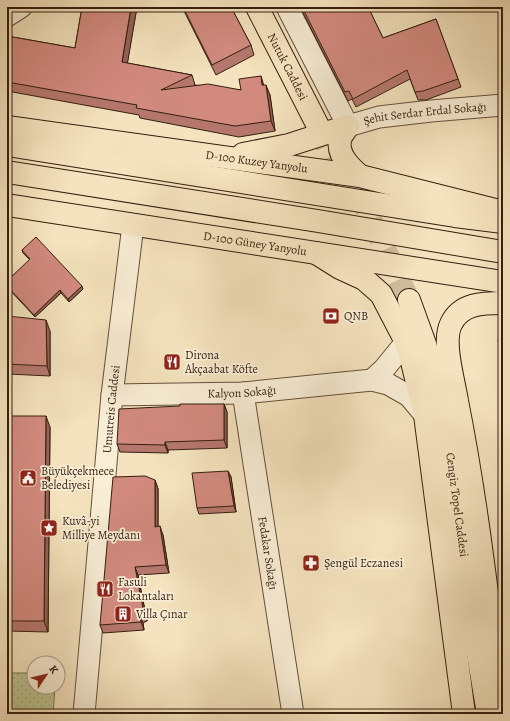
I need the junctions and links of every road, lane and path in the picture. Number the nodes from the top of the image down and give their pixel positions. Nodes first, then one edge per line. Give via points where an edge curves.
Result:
1 (21, 7) edge
2 (257, 7) edge
3 (268, 7) edge
4 (287, 7) edge
5 (7, 16) edge
6 (503, 106) edge
7 (7, 126) edge
8 (348, 126) junction
9 (7, 145) edge
10 (223, 158) junction
11 (7, 172) edge
12 (360, 176) junction
13 (7, 205) edge
14 (503, 212) edge
15 (503, 222) edge
16 (133, 225) junction
17 (503, 252) edge
18 (316, 253) junction
19 (503, 282) edge
20 (503, 302) edge
21 (406, 342) junction
22 (372, 380) junction
23 (243, 393) junction
24 (112, 395) junction
25 (425, 415) junction
26 (496, 605) edge
27 (84, 714) edge
28 (292, 714) edge
29 (464, 714) edge
30 (479, 714) edge
31 (488, 714) edge
32 (500, 714) edge

1 - 5 street
2 - 3 main road, Nutuk Caddesi via 321,123
4 - 8 street
6 - 8 street, Şehit Serdar Erdal Sokağı via 379,117
7 - 10 main road, D-100 Kuzey Yanyolu
8 - 10 main road via 290,145
8 - 12 main road via 340,140 341,151 346,163
9 - 15 main road
10 - 12 main road, D-100 Kuzey Yanyolu
11 - 17 main road
12 - 14 main road, D-100 Kuzey Yanyolu
13 - 16 main road, D-100 Güney Yanyolu
16 - 18 main road, D-100 Güney Yanyolu
16 - 24 street, Umutreis Caddesi
18 - 19 main road, D-100 Güney Yanyolu
18 - 21 main road via 364,279 381,294
20 - 26 main road via 480,303 456,314 450,325 447,348
21 - 22 street
21 - 25 main road
22 - 23 street, Kalyon Sokağı
22 - 25 street, Kalyon Sokağı via 388,384 409,396
23 - 24 street, Kalyon Sokağı
23 - 28 street, Fedakar Sokağı
24 - 27 street, Umutreis Caddesi
25 - 29 main road
26 - 32 main road via 502,704
30 - 31 main road, Cengiz Topel Caddesi via 436,412 404,301 425,344 448,436

